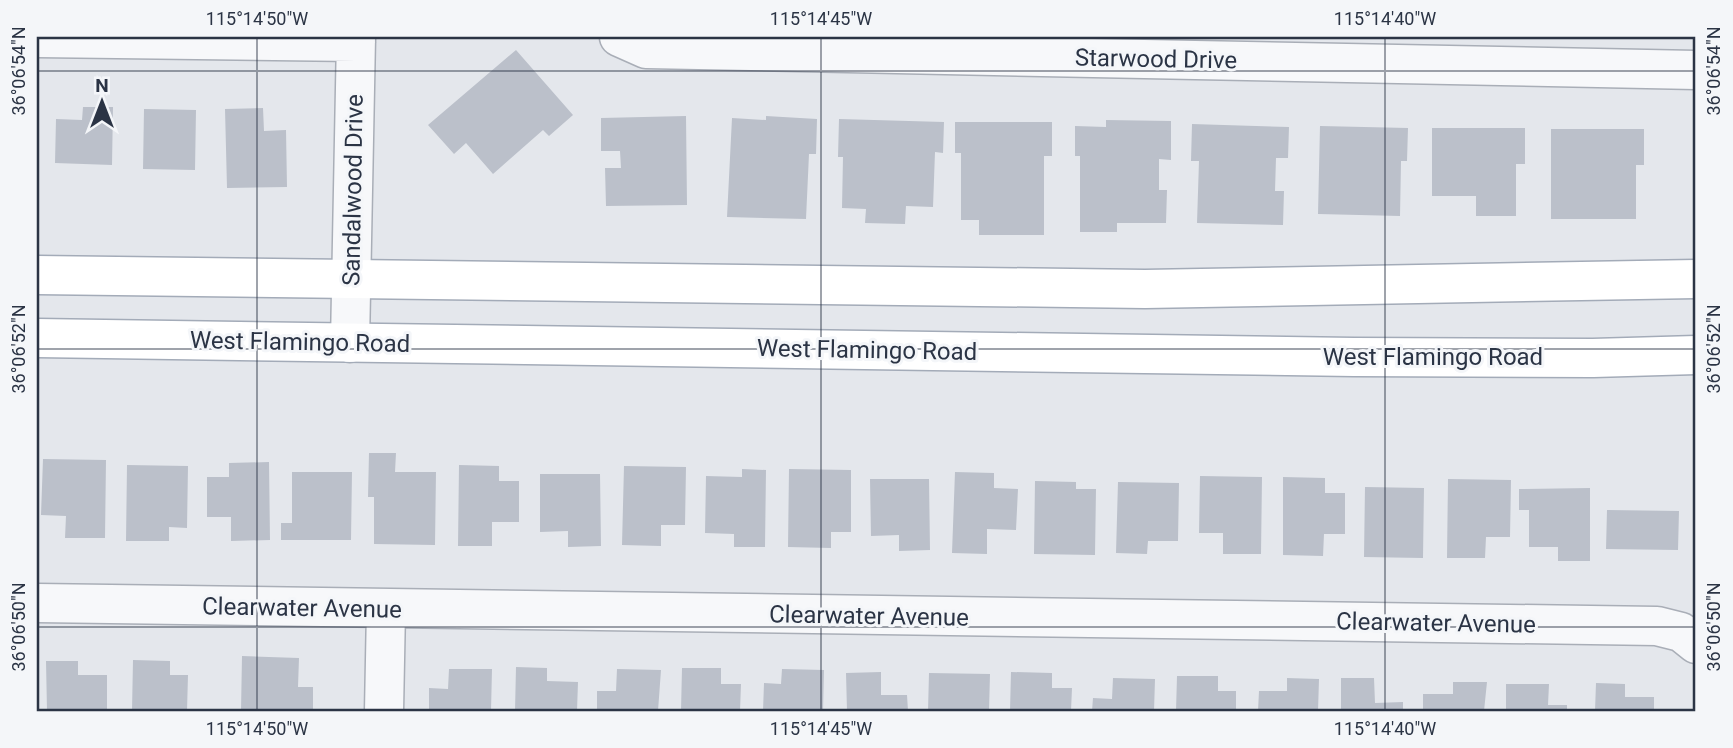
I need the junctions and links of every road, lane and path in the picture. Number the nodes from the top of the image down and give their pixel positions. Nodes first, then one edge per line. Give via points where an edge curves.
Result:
1 (619, 37) edge
2 (37, 38) edge
3 (141, 38) edge
4 (356, 40) edge
5 (1696, 70) edge
6 (37, 275) edge
7 (1696, 279) edge
8 (351, 280) junction
9 (37, 338) edge
10 (350, 343) junction
11 (1696, 355) edge
12 (37, 603) edge
13 (386, 609) junction
14 (1696, 644) edge
15 (384, 711) edge

1 - 5 street, Starwood Drive via 646,49
2 - 3 street
3 - 4 street
4 - 8 street, Sandalwood Drive
6 - 8 main road
7 - 8 main road via 1145,289
8 - 10 street, Sandalwood Drive
9 - 10 main road, West Flamingo Road
10 - 11 main road, West Flamingo Road via 1354,357
12 - 13 street, Clearwater Avenue
13 - 14 street, Clearwater Avenue via 1657,626 1681,632
13 - 15 street

